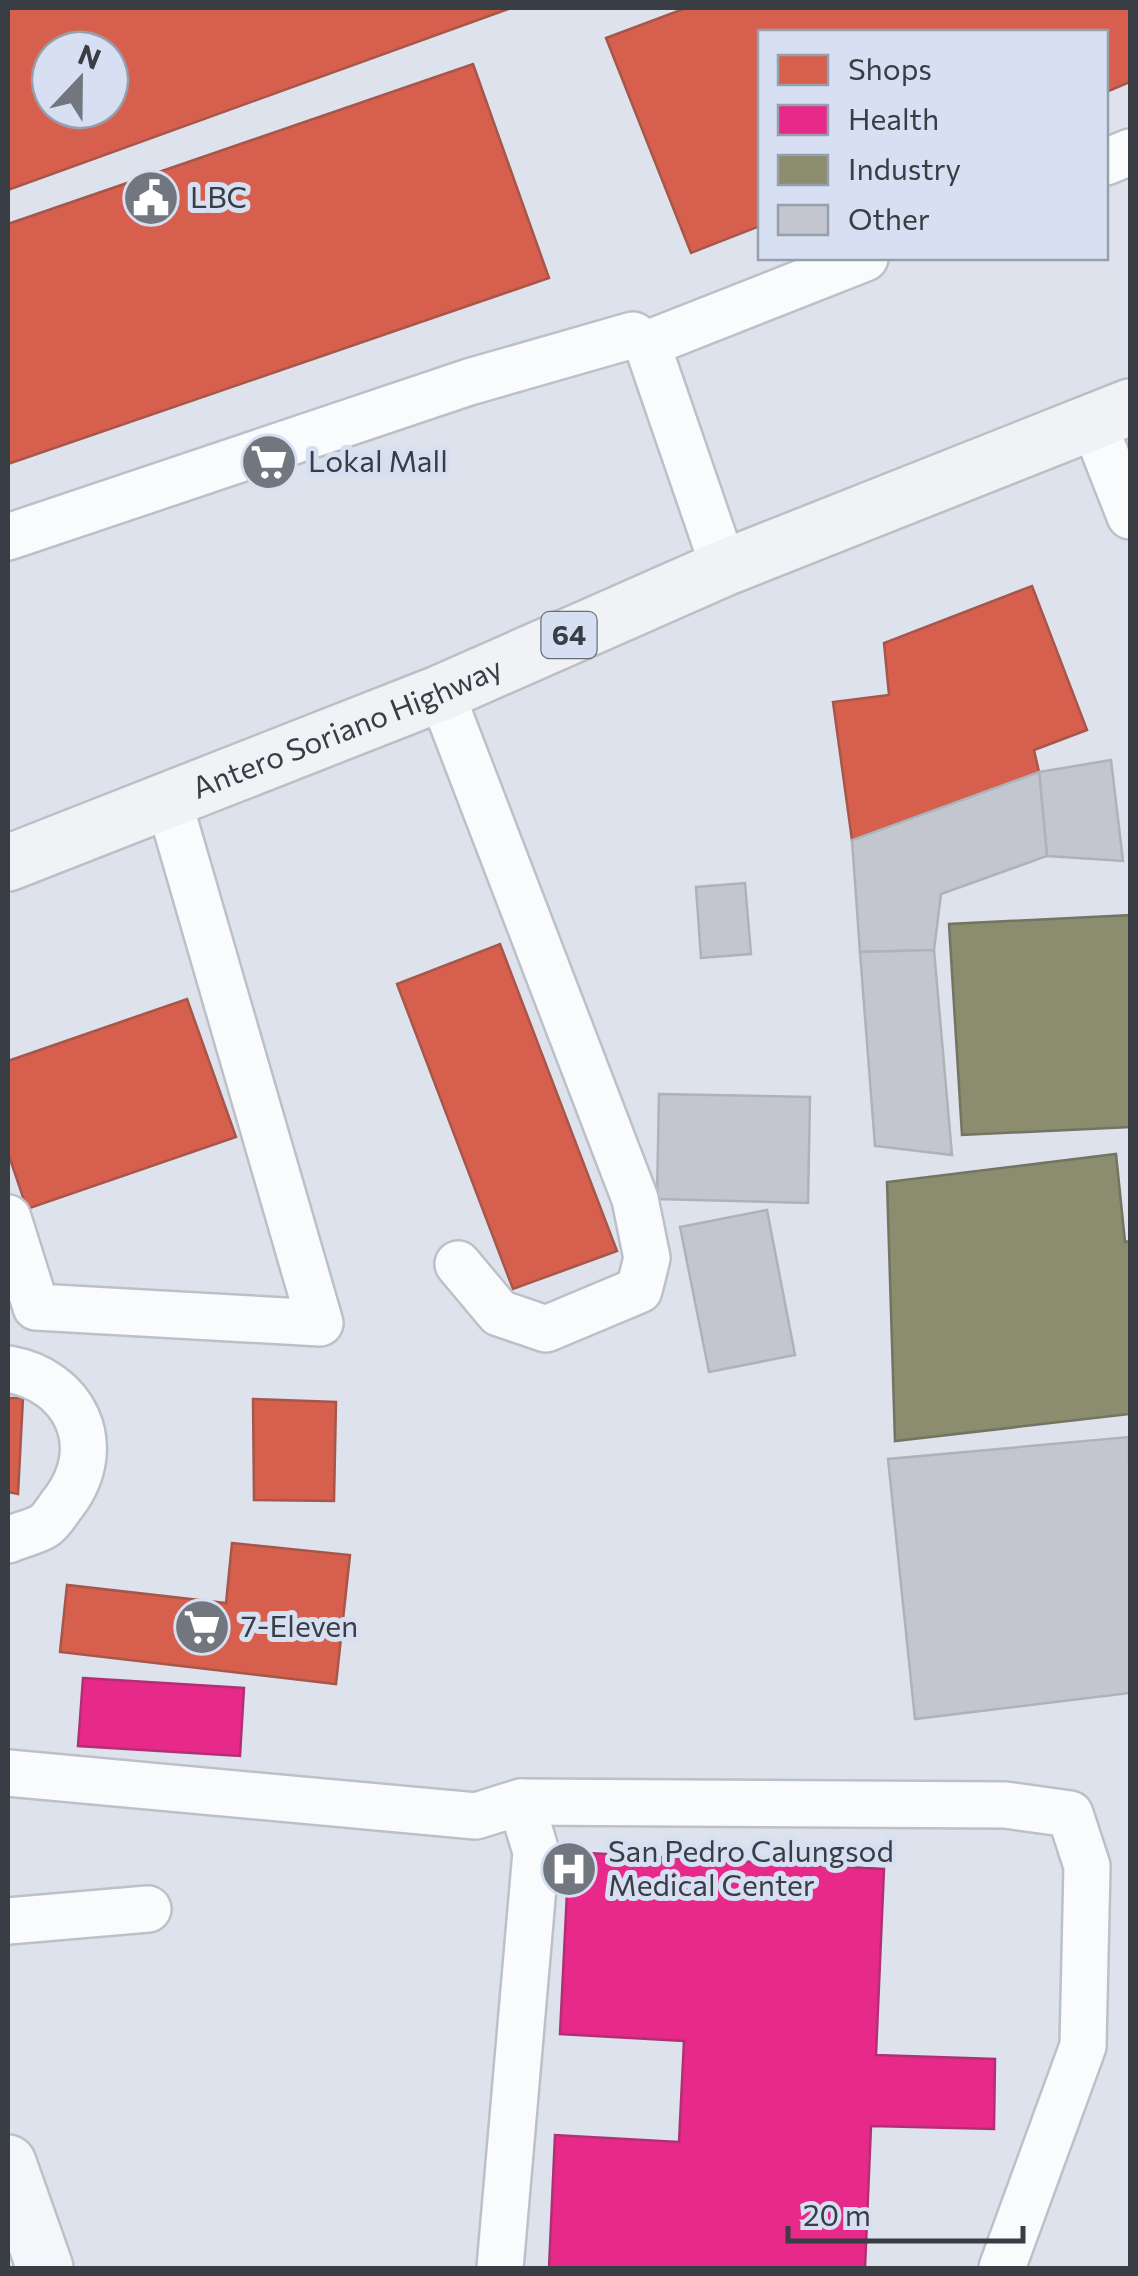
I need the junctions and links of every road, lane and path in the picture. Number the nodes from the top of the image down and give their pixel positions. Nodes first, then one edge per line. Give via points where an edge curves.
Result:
1 (860, 260) edge
2 (648, 344) junction
3 (1112, 414) edge
4 (1130, 516) edge
5 (8, 537) edge
6 (724, 568) junction
7 (441, 693) junction
8 (168, 799) junction
9 (8, 863) edge
10 (8, 1218) edge
11 (458, 1264) dead end
12 (8, 1369) edge
13 (8, 1540) edge
14 (8, 1773) edge
15 (521, 1802) junction
16 (148, 1909) dead end
17 (8, 1921) edge
18 (8, 2162) edge
19 (45, 2268) edge
20 (500, 2268) edge
21 (1002, 2268) edge

1 - 2 lane
2 - 5 lane via 633,335 596,343
2 - 6 lane
3 - 4 lane
3 - 6 main road, Antero Soriano Highway / 64
6 - 7 main road, Antero Soriano Highway / 64
7 - 8 main road, Antero Soriano Highway / 64
7 - 11 lane via 635,1199 647,1258 639,1290 546,1329 500,1313
8 - 9 main road, Antero Soriano Highway / 64
8 - 10 lane via 320,1323 36,1307
12 - 13 lane via 36,1374 68,1400 85,1443 78,1483 46,1525
14 - 15 lane via 476,1816
15 - 20 lane via 536,1852
15 - 21 lane via 1005,1805 1070,1814 1087,1866 1084,2046
16 - 17 lane
18 - 19 main road

